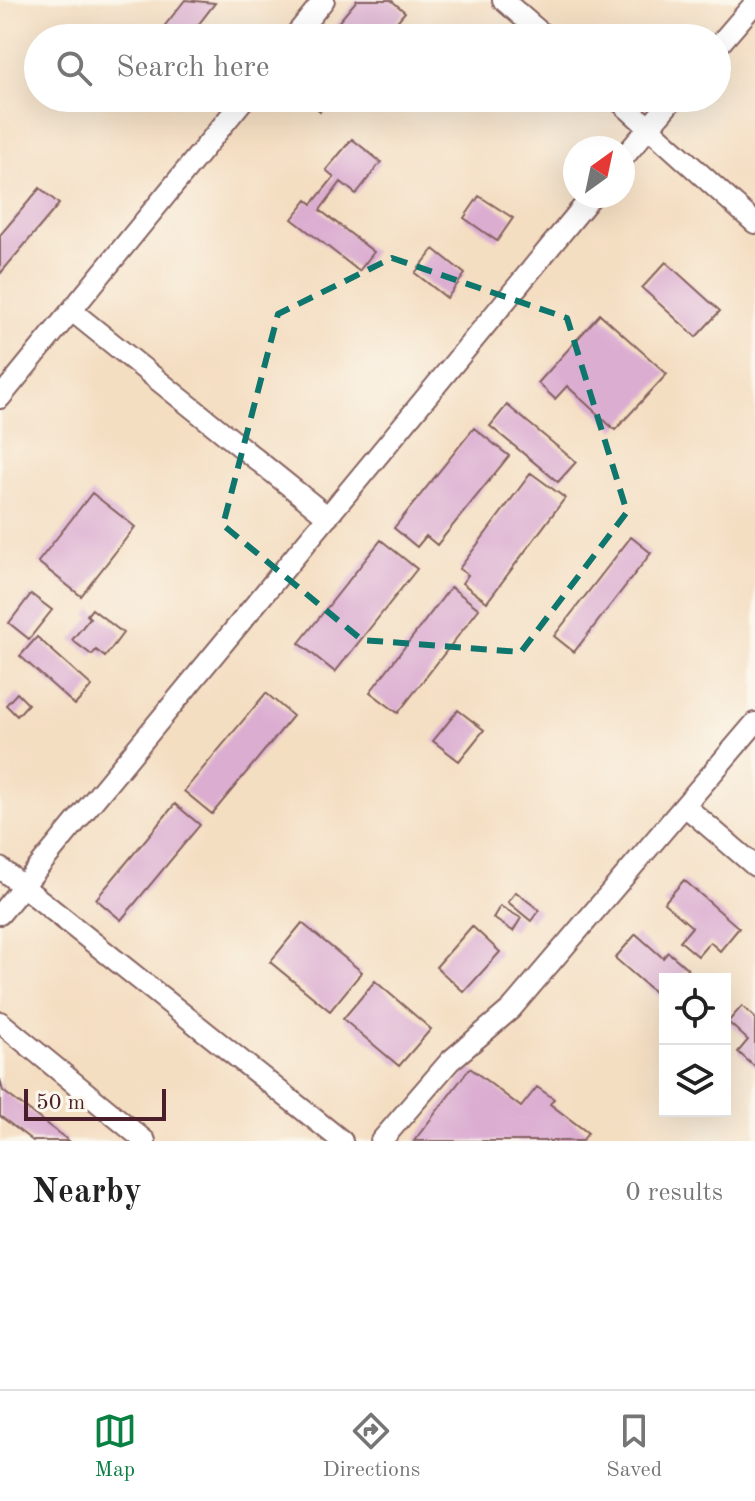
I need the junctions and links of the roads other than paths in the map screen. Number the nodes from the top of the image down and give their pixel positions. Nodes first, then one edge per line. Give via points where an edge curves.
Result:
1 (324, 0) edge
2 (503, 0) edge
3 (755, 3) edge
4 (304, 24) edge
5 (531, 24) edge
6 (731, 31) edge
7 (234, 112) edge
8 (632, 112) edge
9 (662, 112) edge
10 (649, 126) junction
11 (635, 143) edge
12 (582, 208) edge
13 (755, 223) edge
14 (72, 311) junction
15 (0, 398) edge
16 (328, 517) junction
17 (755, 723) edge
18 (686, 807) junction
19 (755, 866) edge
20 (0, 868) edge
21 (22, 886) junction
22 (0, 914) edge
23 (0, 1022) edge
24 (145, 1141) edge
25 (342, 1141) edge
26 (381, 1141) edge

1 - 4 street
2 - 5 street
3 - 6 street
7 - 14 street
8 - 10 street
9 - 10 street
10 - 11 street
10 - 13 street
12 - 16 street
14 - 15 street
14 - 16 street
16 - 21 street
17 - 18 street
18 - 19 street
18 - 26 street via 511,1009 450,1061
20 - 21 street
21 - 22 street
21 - 25 street
23 - 24 street

